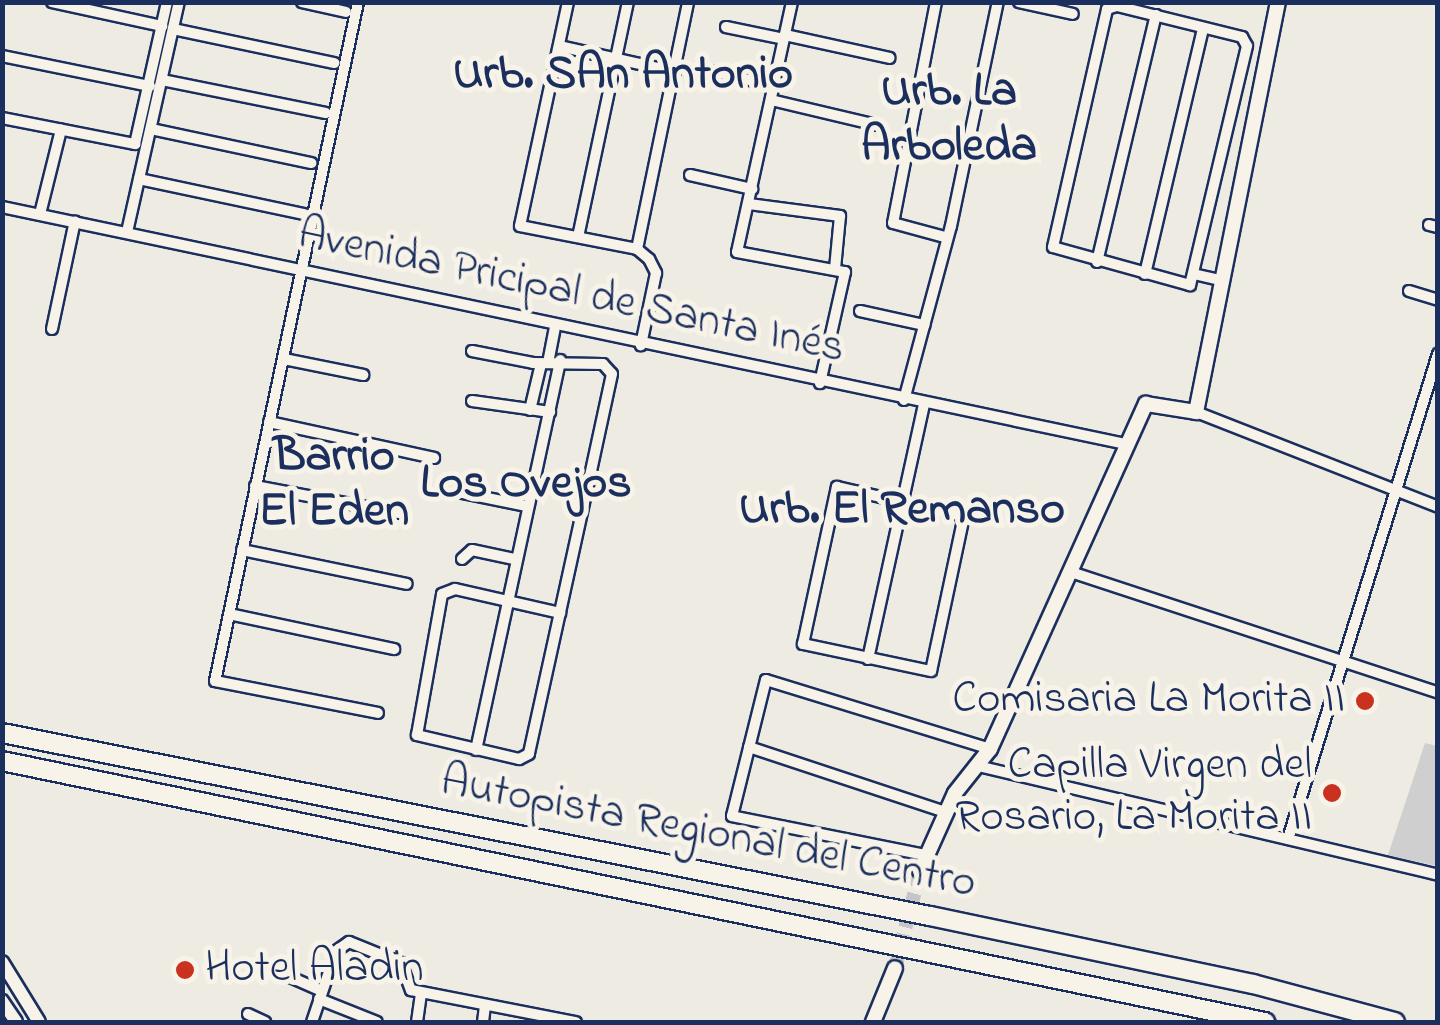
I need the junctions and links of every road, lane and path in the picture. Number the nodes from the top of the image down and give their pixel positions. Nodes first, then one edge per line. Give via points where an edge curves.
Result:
1 (52, 2) edge
2 (168, 2) edge
3 (179, 2) edge
4 (302, 2) edge
5 (358, 2) edge
6 (568, 2) edge
7 (628, 2) edge
8 (688, 2) edge
9 (792, 2) edge
10 (936, 2) edge
11 (998, 2) edge
12 (1019, 2) edge
13 (1278, 2) edge
14 (346, 12) dead end
15 (1073, 14) dead end
16 (1156, 16) junction
17 (726, 26) dead end
18 (168, 28) junction
19 (1203, 28) junction
20 (785, 37) junction
21 (559, 46) junction
22 (2, 56) edge
23 (890, 58) dead end
24 (616, 59) junction
25 (334, 62) dead end
26 (675, 72) junction
27 (712, 72) dead end
28 (162, 80) junction
29 (150, 86) junction
30 (774, 86) junction
31 (771, 100) junction
32 (326, 113) dead end
33 (2, 118) edge
34 (878, 124) dead end
35 (151, 129) junction
36 (61, 130) junction
37 (311, 163) dead end
38 (690, 174) dead end
39 (139, 179) junction
40 (752, 188) junction
41 (749, 204) junction
42 (2, 207) edge
43 (40, 214) junction
44 (304, 214) dead end
45 (75, 222) junction
46 (127, 232) junction
47 (578, 237) junction
48 (945, 237) junction
49 (637, 249) junction
50 (1097, 262) junction
51 (835, 269) junction
52 (302, 272) junction
53 (1145, 274) junction
54 (1198, 275) junction
55 (1220, 280) junction
56 (1409, 292) dead end
57 (1438, 300) edge
58 (860, 311) dead end
59 (924, 325) junction
60 (555, 327) junction
61 (52, 329) dead end
62 (641, 345) junction
63 (472, 351) dead end
64 (1438, 354) edge
65 (284, 359) junction
66 (550, 362) junction
67 (362, 374) dead end
68 (820, 383) junction
69 (904, 400) junction
70 (472, 402) dead end
71 (924, 404) junction
72 (530, 410) junction
73 (550, 412) junction
74 (1196, 412) junction
75 (269, 422) junction
76 (1126, 444) junction
77 (434, 458) dead end
78 (532, 483) junction
79 (256, 486) junction
80 (1394, 489) junction
81 (463, 493) dead end
82 (586, 494) junction
83 (902, 500) junction
84 (526, 506) junction
85 (1438, 508) edge
86 (399, 513) dead end
87 (242, 550) junction
88 (514, 558) junction
89 (462, 559) dead end
90 (1071, 572) junction
91 (407, 584) dead end
92 (506, 600) junction
93 (560, 613) junction
94 (229, 614) junction
95 (394, 649) dead end
96 (868, 659) junction
97 (1340, 660) junction
98 (1438, 694) edge
99 (378, 713) dead end
100 (2, 733) edge
101 (749, 746) junction
102 (476, 750) junction
103 (990, 750) junction
104 (2, 761) edge
105 (978, 766) junction
106 (944, 812) junction
107 (1288, 839) junction
108 (925, 856) junction
109 (920, 871) tunnel mouth
110 (1438, 875) edge
111 (2, 962) edge
112 (266, 966) dead end
113 (895, 968) tunnel mouth
114 (421, 993) junction
115 (321, 995) junction
116 (2, 1002) edge
117 (486, 1005) junction
118 (248, 1014) dead end
119 (549, 1020) edge
120 (16, 1022) edge
121 (39, 1022) edge
122 (265, 1022) edge
123 (312, 1022) edge
124 (378, 1022) edge
125 (416, 1022) edge
126 (483, 1022) edge
127 (576, 1022) edge
128 (874, 1022) edge
129 (1265, 1022) edge
130 (1396, 1022) edge

1 - 18 street
2 - 18 street
3 - 18 street
4 - 14 street
5 - 52 street
6 - 21 street
7 - 24 street
8 - 26 street
9 - 20 street
10 - 48 street via 893,223
11 - 48 street
12 - 15 street
13 - 55 main road
16 - 19 street
16 - 50 street
16 - 50 street via 1114,6 1105,19 1052,243 1056,252
17 - 20 street
18 - 25 street
18 - 28 street
18 - 29 street
19 - 53 street
19 - 54 street via 1242,37 1248,49
20 - 23 street
20 - 30 street
21 - 24 street
21 - 47 street via 520,226
22 - 29 street
24 - 26 street
24 - 47 street
26 - 49 street
27 - 30 street
28 - 32 street
28 - 35 street
29 - 36 street via 135,144
30 - 31 street
31 - 34 street
31 - 40 street
33 - 36 street
35 - 37 street
35 - 39 street
36 - 43 street
38 - 40 street
39 - 44 street
39 - 46 street
40 - 41 street
41 - 51 street via 840,216
41 - 51 street via 738,255
42 - 43 street, Avenida Pricipal de Santa Inés
43 - 45 street, Avenida Pricipal de Santa Inés
45 - 46 street, Avenida Pricipal de Santa Inés
45 - 61 street
46 - 52 street, Avenida Pricipal de Santa Inés
47 - 49 street
48 - 59 street
49 - 62 street via 656,273
50 - 53 street
51 - 68 street via 846,278
52 - 60 street, Avenida Pricipal de Santa Inés
52 - 65 street
53 - 54 street via 1190,285
54 - 55 street
55 - 74 main road
56 - 57 street
58 - 59 street
59 - 69 street
60 - 62 street, Avenida Pricipal de Santa Inés
60 - 66 street
62 - 68 street, Avenida Pricipal de Santa Inés
63 - 66 street
64 - 80 street
65 - 67 street
65 - 75 street
66 - 72 street
66 - 73 street
66 - 82 street via 612,371
68 - 69 street, Avenida Pricipal de Santa Inés
69 - 71 street, Avenida Pricipal de Santa Inés
70 - 72 street
71 - 76 street, Avenida Pricipal de Santa Inés
71 - 83 street
72 - 73 street
73 - 78 street
74 - 76 main road via 1154,400
74 - 80 street
75 - 77 street
75 - 79 street
76 - 90 main road
78 - 82 street
78 - 84 street
79 - 86 street
79 - 87 street
80 - 85 street
80 - 97 street
81 - 84 street
82 - 93 street
83 - 96 street
83 - 96 street via 964,516 935,666 926,671
83 - 96 street via 834,490 803,644
84 - 88 street
87 - 91 street
87 - 94 street
88 - 89 street via 472,550
88 - 92 street
90 - 97 street
90 - 103 main road
92 - 93 street
92 - 102 street
92 - 102 street via 455,589 442,594 416,728 424,740
93 - 102 street via 530,754 519,759
94 - 95 street
94 - 99 street via 215,681
97 - 98 street
97 - 107 street
100 - 130 highway, Autopista Regional del Centro via 930,916 1252,984
101 - 103 street via 770,678
101 - 106 street
101 - 108 street via 732,816
103 - 105 main road
104 - 129 highway, Autopista Regional del Centro
105 - 106 main road
105 - 107 street
106 - 108 main road
107 - 110 street
108 - 109 main road
111 - 121 street
112 - 115 street
113 - 128 main road
114 - 115 street via 406,984 401,963 349,942 336,951
114 - 117 street
114 - 125 street
115 - 123 street
115 - 124 street
116 - 120 street
117 - 119 street
117 - 126 street
118 - 122 street
119 - 127 street

